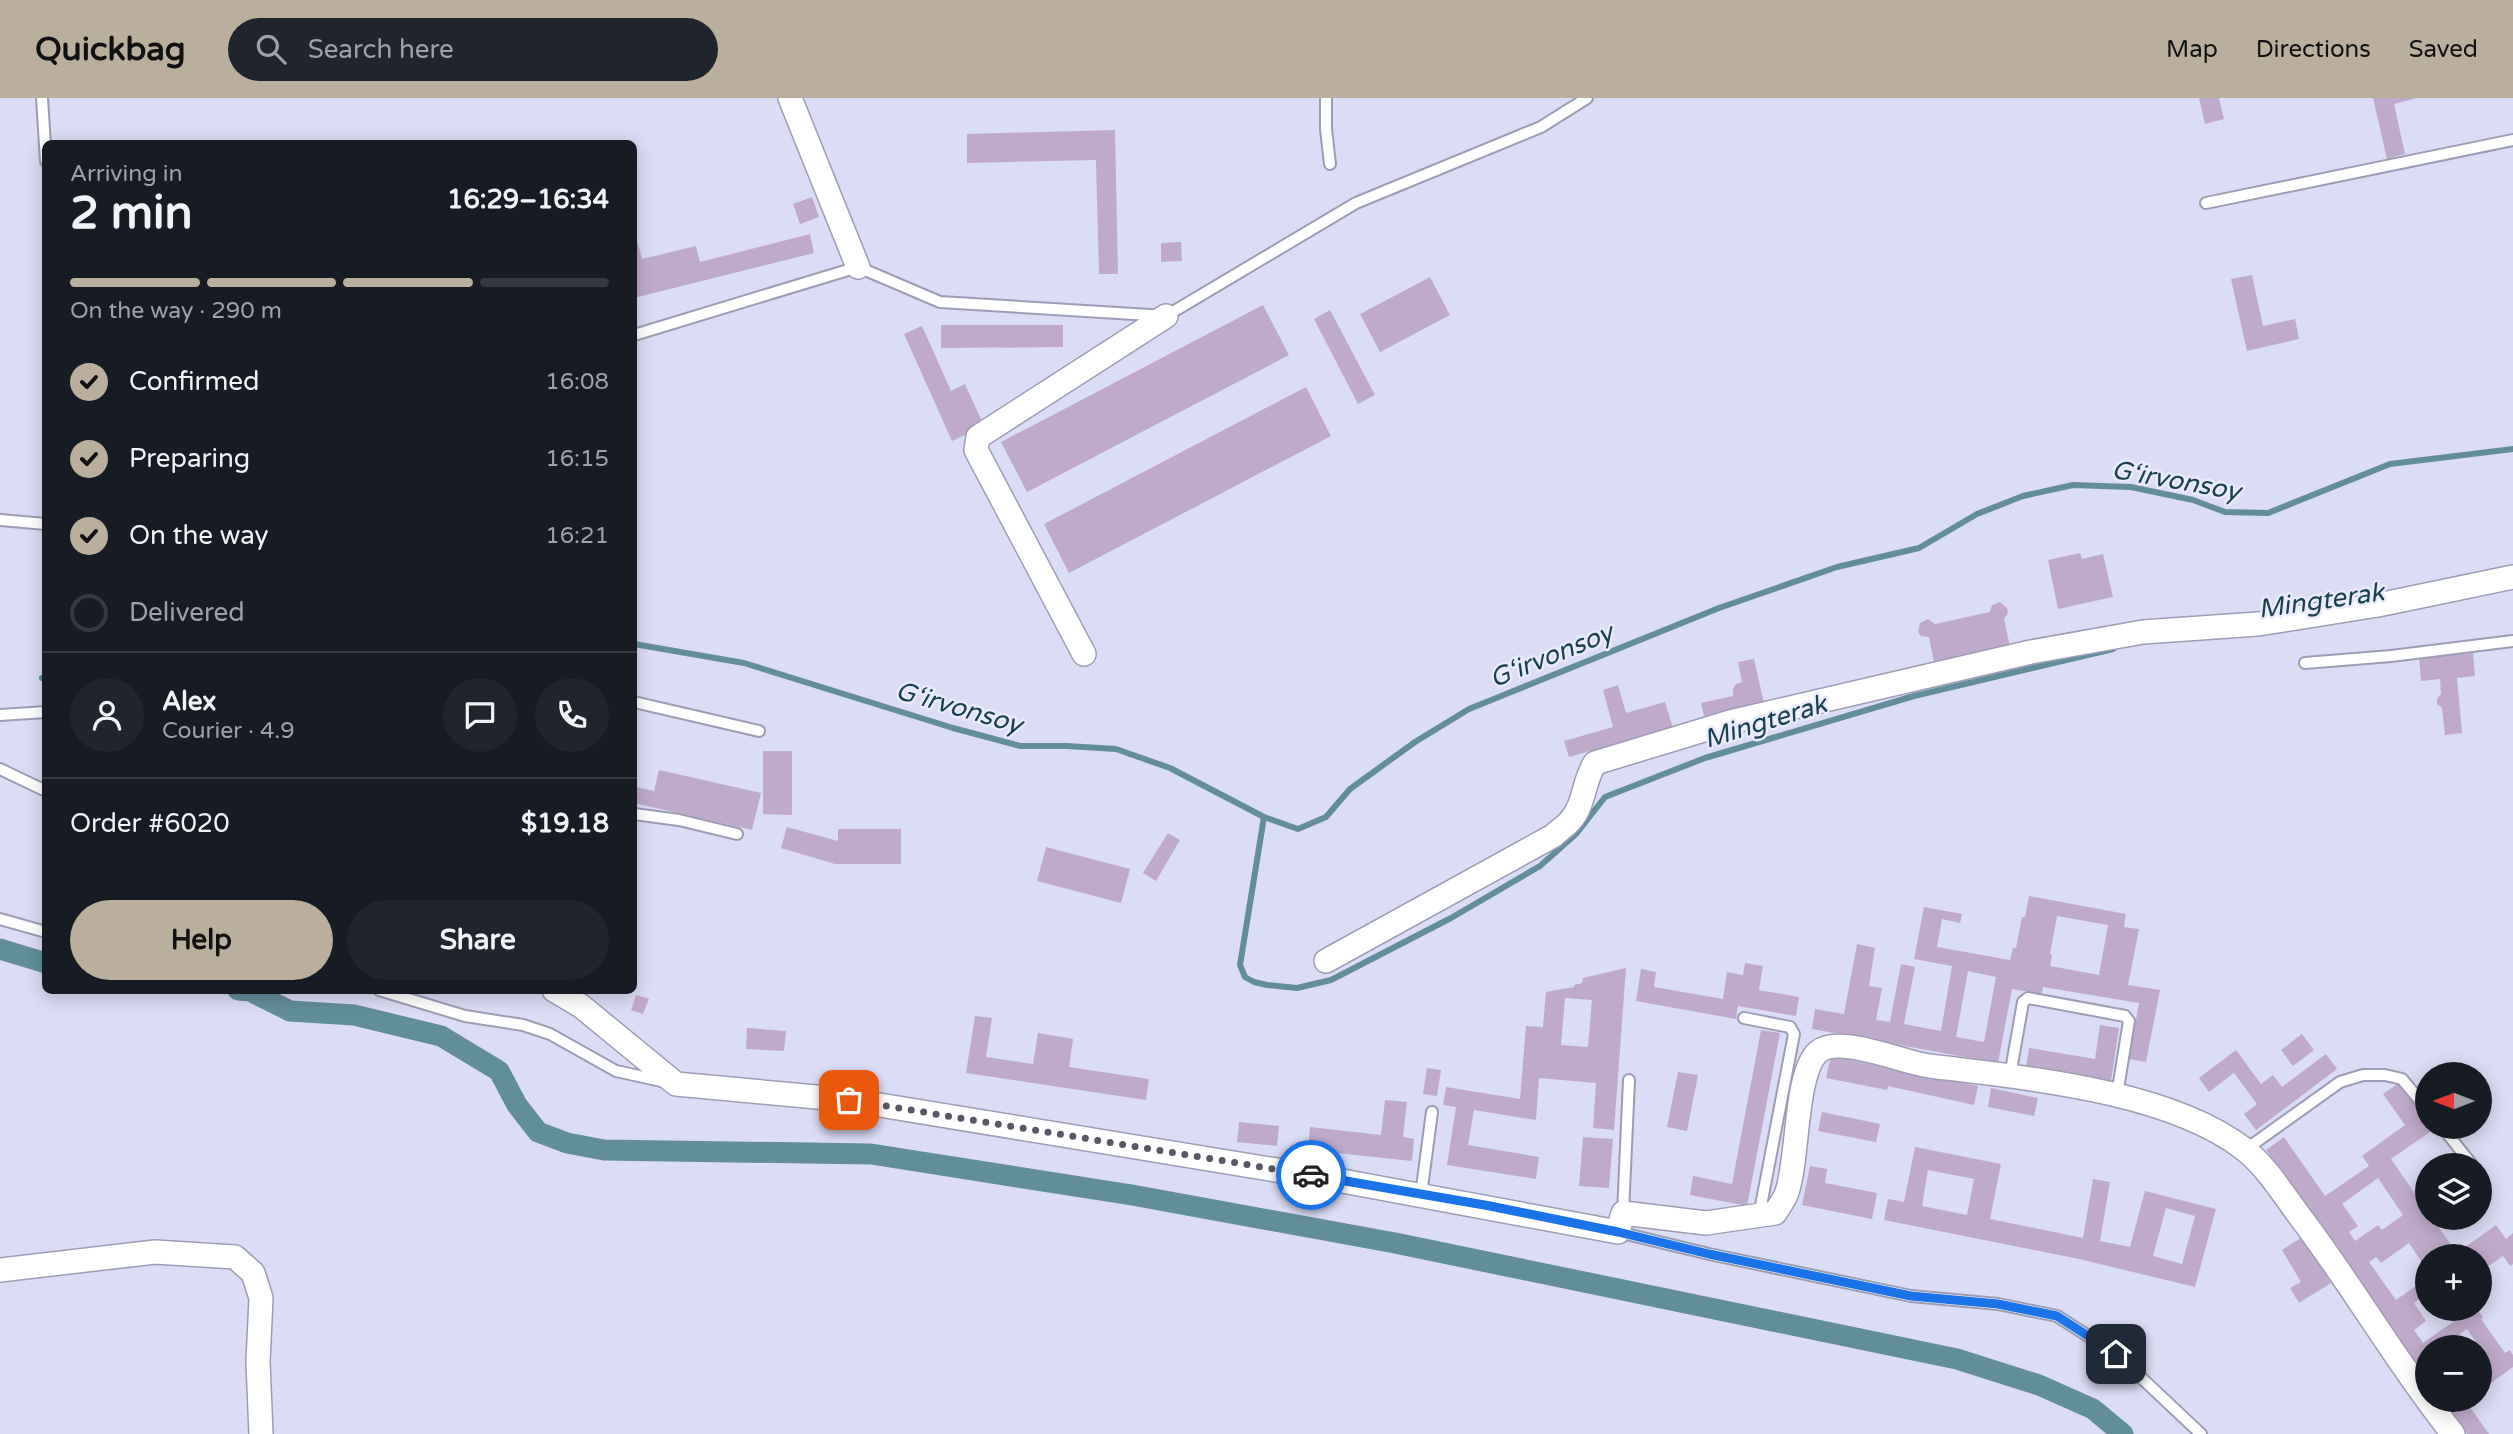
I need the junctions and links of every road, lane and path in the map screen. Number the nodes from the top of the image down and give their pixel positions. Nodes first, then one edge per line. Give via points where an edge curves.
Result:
1 (42, 98) edge
2 (790, 98) edge
3 (1326, 98) edge
4 (1587, 98) edge
5 (45, 140) edge
6 (2513, 140) edge
7 (1330, 164) dead end
8 (2206, 202) dead end
9 (858, 267) junction
10 (1166, 316) junction
11 (637, 334) edge
12 (0, 520) edge
13 (42, 524) edge
14 (2513, 577) edge
15 (2513, 641) edge
16 (1084, 654) dead end
17 (2305, 663) dead end
18 (637, 703) edge
19 (42, 712) edge
20 (0, 715) edge
21 (759, 731) dead end
22 (0, 769) edge
23 (42, 789) edge
24 (637, 814) edge
25 (737, 834) dead end
26 (0, 919) edge
27 (42, 931) edge
28 (1326, 961) dead end
29 (392, 994) edge
30 (561, 994) edge
31 (1744, 1018) dead end
32 (2010, 1076) junction
33 (1629, 1080) dead end
34 (676, 1084) junction
35 (2415, 1095) edge
36 (2117, 1096) junction
37 (1432, 1112) dead end
38 (2452, 1139) edge
39 (2245, 1150) junction
40 (2463, 1153) edge
41 (1421, 1195) junction
42 (1759, 1216) junction
43 (1620, 1223) junction
44 (0, 1270) edge
45 (261, 1434) edge
46 (2201, 1434) edge
47 (2453, 1434) edge

1 - 5 lane
2 - 9 street
3 - 7 lane
4 - 10 lane via 1541,127 1356,202
6 - 8 lane
9 - 10 lane via 940,302
9 - 11 lane
10 - 16 street via 978,437 976,450
12 - 13 lane
14 - 28 street via 2258,624 2143,632 2031,652 1730,722 1595,763 1571,821 1553,836
15 - 17 lane
18 - 21 lane
19 - 20 lane
22 - 23 lane
24 - 25 lane
26 - 27 lane
29 - 34 lane via 465,1016 523,1025 550,1034 616,1071
30 - 34 street
31 - 42 lane via 1790,1027 1794,1034
32 - 36 street
32 - 36 lane via 2028,998 2125,1016 2129,1021
32 - 42 street via 1918,1064 1846,1045 1828,1045 1817,1052 1806,1071 1786,1193 1776,1213
33 - 43 lane
34 - 41 street via 849,1100
35 - 39 lane via 2402,1079 2385,1075 2340,1082
36 - 39 street via 2182,1114
37 - 41 lane
38 - 40 lane
39 - 47 street via 2315,1236
41 - 43 street
42 - 43 street via 1706,1223
43 - 46 lane via 1709,1254 1911,1296 1998,1304 2057,1316 2116,1354
44 - 45 street via 155,1252 235,1257 253,1273 261,1298

